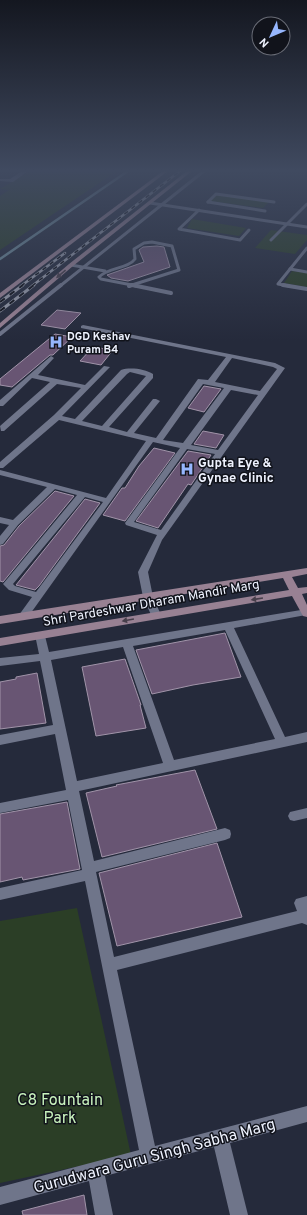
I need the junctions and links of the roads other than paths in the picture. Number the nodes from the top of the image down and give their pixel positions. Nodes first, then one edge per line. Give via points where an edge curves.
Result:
1 (91, 228) edge
2 (119, 228) edge
3 (133, 228) edge
4 (180, 228) edge
5 (283, 228) edge
6 (249, 230) dead end
7 (271, 240) dead end
8 (307, 248) edge
9 (71, 265) junction
10 (84, 267) junction
11 (290, 269) junction
12 (105, 271) junction
13 (307, 272) edge
14 (129, 286) junction
15 (307, 289) edge
16 (171, 293) dead end
17 (0, 296) edge
18 (0, 326) edge
19 (83, 327) dead end
20 (0, 334) edge
21 (230, 356) junction
22 (51, 358) dead end
23 (106, 367) dead end
24 (33, 376) junction
25 (56, 381) junction
26 (210, 383) junction
27 (85, 387) junction
28 (229, 387) junction
29 (262, 394) junction
30 (156, 401) dead end
31 (0, 404) edge
32 (57, 417) junction
33 (78, 422) junction
34 (104, 428) junction
35 (1, 429) edge
36 (128, 434) junction
37 (154, 441) junction
38 (186, 446) junction
39 (220, 453) junction
40 (0, 466) edge
41 (0, 472) edge
42 (53, 486) junction
43 (83, 494) junction
44 (108, 501) junction
45 (0, 520) edge
46 (15, 524) junction
47 (162, 533) junction
48 (0, 542) edge
49 (286, 574) junction
50 (306, 574) edge
51 (307, 590) edge
52 (295, 592) junction
53 (38, 596) junction
54 (148, 597) junction
55 (306, 613) edge
56 (24, 615) junction
57 (156, 615) junction
58 (0, 620) edge
59 (228, 625) junction
60 (40, 635) junction
61 (0, 642) edge
62 (127, 643) junction
63 (45, 657) junction
64 (0, 662) edge
65 (60, 728) junction
66 (307, 737) edge
67 (0, 740) edge
68 (282, 742) junction
69 (170, 766) junction
70 (73, 790) junction
71 (0, 808) edge
72 (307, 813) edge
73 (294, 816) dead end
74 (225, 834) dead end
75 (89, 871) junction
76 (0, 894) edge
77 (307, 912) edge
78 (109, 965) junction
79 (307, 1114) edge
80 (220, 1137) junction
81 (149, 1156) junction
82 (96, 1171) junction
83 (0, 1196) edge
84 (104, 1215) edge
85 (239, 1215) edge

1 - 17 main road
2 - 9 main road
3 - 10 lane
4 - 6 lane via 240,240
5 - 7 lane
8 - 11 lane
9 - 10 lane
9 -> 18 main road
10 - 12 lane
10 - 20 lane
11 - 13 lane
11 - 15 lane via 278,284
12 - 14 lane via 99,276 101,279
12 - 14 lane via 132,262 134,249 142,243 172,246 179,270
14 - 16 lane
19 - 21 street
21 - 26 street
21 - 29 street via 281,368
22 - 24 street
23 - 27 street
24 - 25 street
24 - 31 street
25 - 27 street
25 - 35 street
26 - 28 street
26 - 37 street via 198,383
27 - 32 street
28 - 29 street
28 - 38 street
29 - 39 street
30 - 36 street
32 - 33 street
32 - 40 street
33 - 34 street
33 - 34 street via 124,372 129,370 148,374 150,376 147,380
34 - 36 street
36 - 37 street
37 - 38 street
37 - 44 street
38 - 39 street
38 - 47 street via 129,523
39 - 47 street
41 - 42 street
42 - 43 street
42 - 46 street
43 - 44 street
43 - 53 street via 8,584 12,588
44 - 53 street
45 - 46 street
46 - 48 street
47 - 54 street via 143,572
49 - 50 main road, Shri Pardeshwar Dharam Mandir Marg
49 - 52 main road
49 - 54 main road, Shri Pardeshwar Dharam Mandir Marg
51 - 52 main road, Shri Pardeshwar Dharam Mandir Marg
52 - 55 main road
52 -> 57 main road, Shri Pardeshwar Dharam Mandir Marg
53 - 56 street
54 - 56 main road, Shri Pardeshwar Dharam Mandir Marg
54 - 57 street
55 - 59 street
56 - 58 main road, Shri Pardeshwar Dharam Mandir Marg
57 -> 60 main road, Shri Pardeshwar Dharam Mandir Marg
59 - 62 street
59 - 68 street
60 - 61 main road, Shri Pardeshwar Dharam Mandir Marg
60 - 63 street
62 - 63 street
62 - 69 street
63 - 64 street
63 - 65 street
65 - 67 street
65 - 70 street
66 - 68 street
68 - 69 street
69 - 70 street
70 - 71 street
70 - 75 street
72 - 73 street
74 - 75 street
75 - 76 street
75 - 78 street
77 - 78 street
78 - 81 street
79 - 80 street, Gurudwara Guru Singh Sabha Marg
80 - 81 street, Gurudwara Guru Singh Sabha Marg
80 - 85 street
81 - 82 street, Gurudwara Guru Singh Sabha Marg
82 - 83 street, Gurudwara Guru Singh Sabha Marg
82 - 84 street

